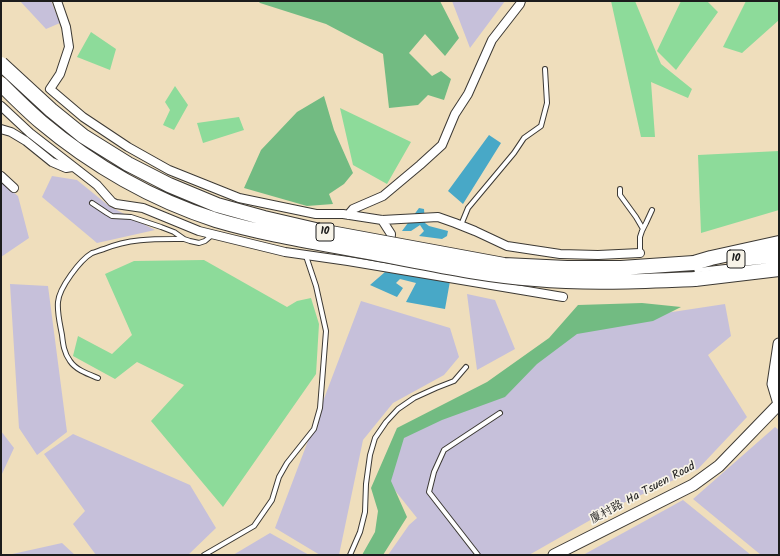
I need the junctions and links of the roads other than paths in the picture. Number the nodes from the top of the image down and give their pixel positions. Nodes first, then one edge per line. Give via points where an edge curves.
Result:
1 (58, 1) edge
2 (521, 1) edge
3 (1, 64) edge
4 (545, 69) dead end
5 (1, 84) edge
6 (1, 106) edge
7 (1, 129) edge
8 (72, 167) junction
9 (1, 176) edge
10 (14, 188) dead end
11 (620, 189) dead end
12 (92, 203) dead end
13 (652, 210) dead end
14 (348, 215) junction
15 (382, 220) junction
16 (460, 225) junction
17 (643, 229) junction
18 (212, 234) junction
19 (184, 239) junction
20 (779, 243) edge
21 (389, 253) junction
22 (640, 253) joint
23 (779, 255) edge
24 (306, 256) junction
25 (694, 263) junction
26 (746, 265) dead end
27 (382, 267) junction
28 (779, 269) edge
29 (528, 273) dead end
30 (656, 275) dead end
31 (779, 277) edge
32 (695, 279) junction
33 (563, 297) dead end
34 (779, 344) edge
35 (466, 367) dead end
36 (98, 378) dead end
37 (779, 404) edge
38 (500, 413) dead end
39 (204, 555) edge
40 (350, 555) edge
41 (478, 555) edge
42 (554, 555) edge

1 - 14 street via 66,27 68,47 60,74 50,89 83,117 169,170 239,198 316,214
2 - 14 street via 492,40 442,145 383,196 353,209
3 - 25 highway, 10, bridge via 83,136 135,168 217,205 320,231 504,265 621,268
4 - 16 lane via 547,103 541,126 524,138 468,208
5 - 32 highway, 10, bridge via 66,142 120,177 164,200 245,228 450,268 505,276 591,282
6 - 8 street
7 - 8 street via 12,132 26,141 52,162 66,168
8 - 18 street via 97,185 116,204 143,208
9 - 10 street
11 - 17 lane via 620,195
12 - 19 lane via 112,216 131,217 174,232
13 - 17 lane
14 - 15 street
15 - 16 street via 438,217
15 - 21 street via 391,234
16 - 22 street via 508,246 560,254
17 - 22 lane
18 - 19 lane via 199,243
18 - 24 street
19 - 36 lane via 115,244 84,260 65,282 58,301 66,355 75,367
20 - 25 highway
21 - 27 street
21 - 29 lane via 505,272
23 - 25 highway, 10
24 - 27 street
24 - 39 lane via 326,331 320,408 314,429 287,463 279,477 272,500 254,526
26 - 30 lane
27 - 33 street
28 - 32 highway, 10
31 - 32 highway
34 - 37 street, 廈村路 Ha Tsuen Road via 773,384
35 - 40 lane via 454,382 414,398 398,409 375,438 366,484 365,512
37 - 42 street, 廈村路 Ha Tsuen Road via 719,466 693,485
38 - 41 lane via 444,450 434,472 429,492

